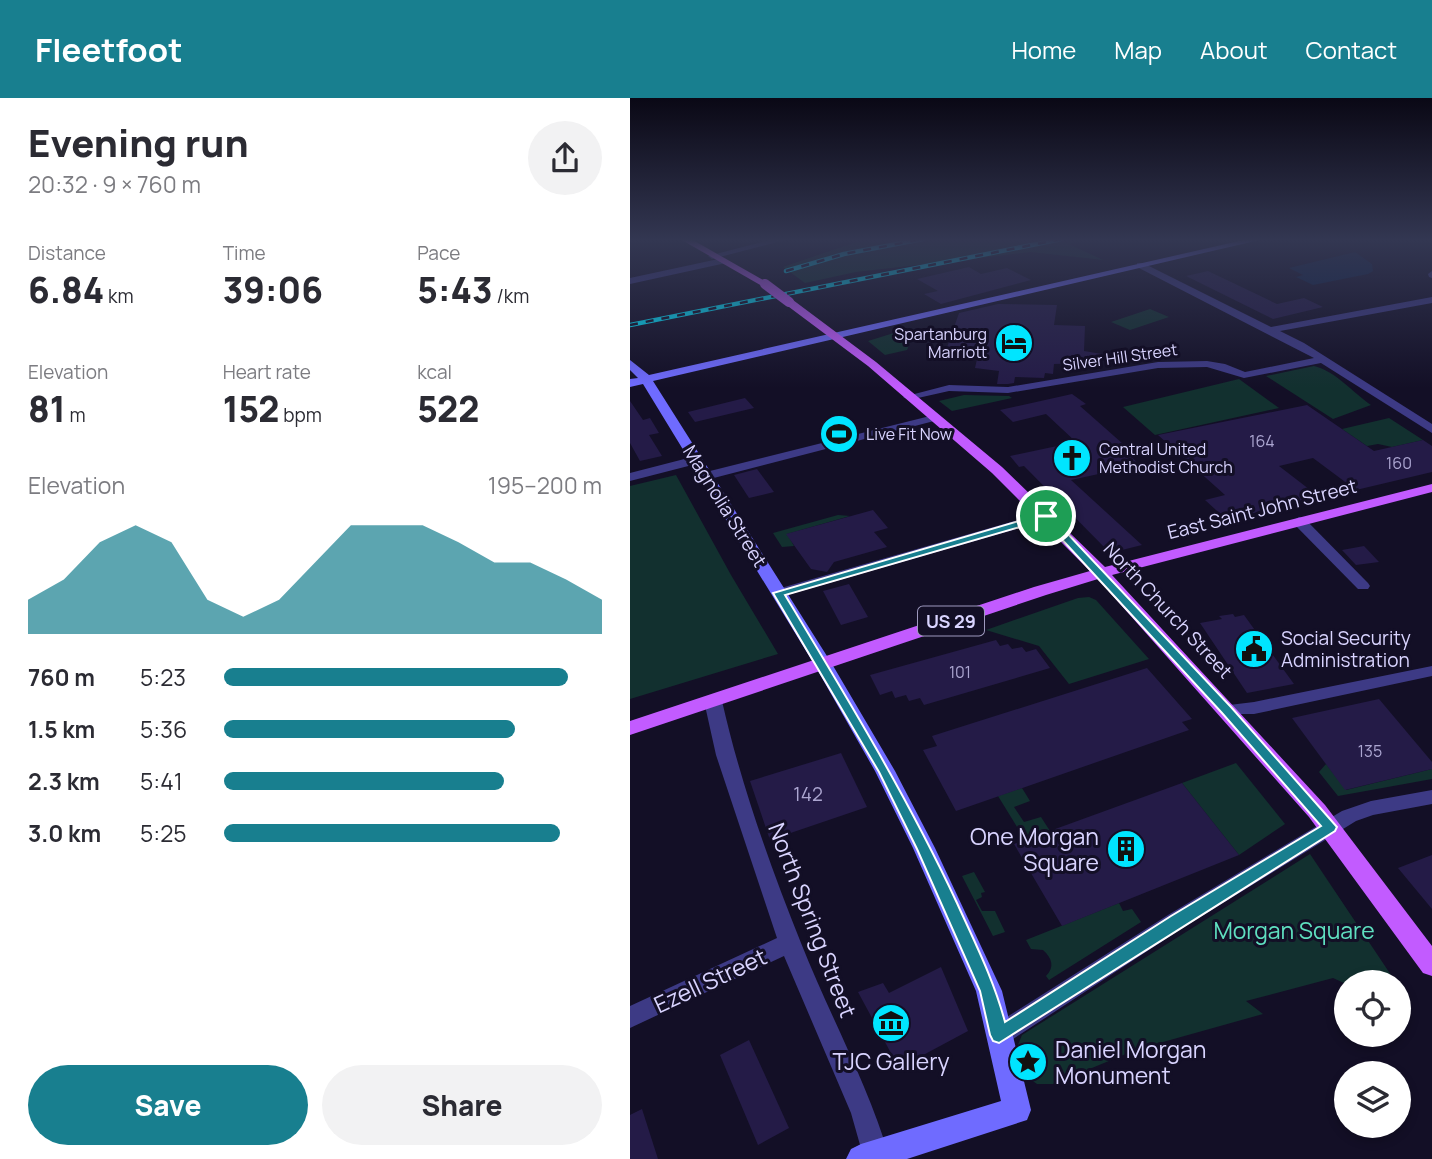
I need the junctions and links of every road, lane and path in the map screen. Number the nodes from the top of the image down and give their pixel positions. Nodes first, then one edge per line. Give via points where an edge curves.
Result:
1 (771, 289) edge
2 (1041, 289) edge
3 (1187, 289) edge
4 (1432, 300) edge
5 (1269, 330) junction
6 (838, 337) junction
7 (1322, 360) junction
8 (630, 363) edge
9 (646, 379) junction
10 (630, 383) edge
11 (962, 389) junction
12 (911, 399) junction
13 (934, 418) junction
14 (1432, 429) edge
15 (696, 460) junction
16 (706, 476) junction
17 (630, 477) edge
18 (1432, 488) edge
19 (1046, 516) junction
20 (1299, 521) junction
21 (1102, 573) junction
22 (1363, 586) dead end
23 (779, 593) junction
24 (822, 664) junction
25 (1432, 671) edge
26 (713, 701) junction
27 (1227, 710) junction
28 (630, 727) edge
29 (1432, 797) edge
30 (1330, 827) junction
31 (790, 943) junction
32 (1432, 965) edge
33 (630, 1017) edge
34 (999, 1035) junction
35 (871, 1157) edge

1 - 6 main road, North Church Street, bridge
2 - 6 street
3 - 5 street
4 - 5 street
5 - 7 street
6 - 9 street
6 - 12 main road, North Church Street
7 - 11 street, Silver Hill Street via 1244,375 1221,366 1181,363 1008,390
7 - 14 street
8 - 9 street, Magnolia Street
9 - 10 street
9 - 15 street, Magnolia Street
11 - 12 street, Silver Hill Street
11 - 12 street, Silver Hill Street
12 - 13 main road, North Church Street
13 - 16 street
13 - 19 main road, North Church Street
15 - 16 street, Magnolia Street
15 - 17 street
16 - 23 street, Magnolia Street
18 - 20 main road, East Saint John Street / US 29
19 - 21 main road, North Church Street
19 - 23 street
20 - 21 main road, East Saint John Street / US 29
20 - 22 street
21 - 24 main road, US 29
21 - 27 main road, North Church Street
23 - 24 street, Magnolia Street
24 - 26 main road, US 29
24 - 34 street, Magnolia Street via 885,771 924,849 989,991
25 - 27 street
26 - 28 main road, US 29
26 - 31 street, North Spring Street via 726,755
27 - 30 main road, North Church Street
29 - 30 street via 1371,808
30 - 32 main road, North Church Street
30 - 34 street
31 - 33 street, Ezell Street
31 - 35 street, North Spring Street via 864,1113
34 - 35 street, Magnolia Street via 1017,1110

